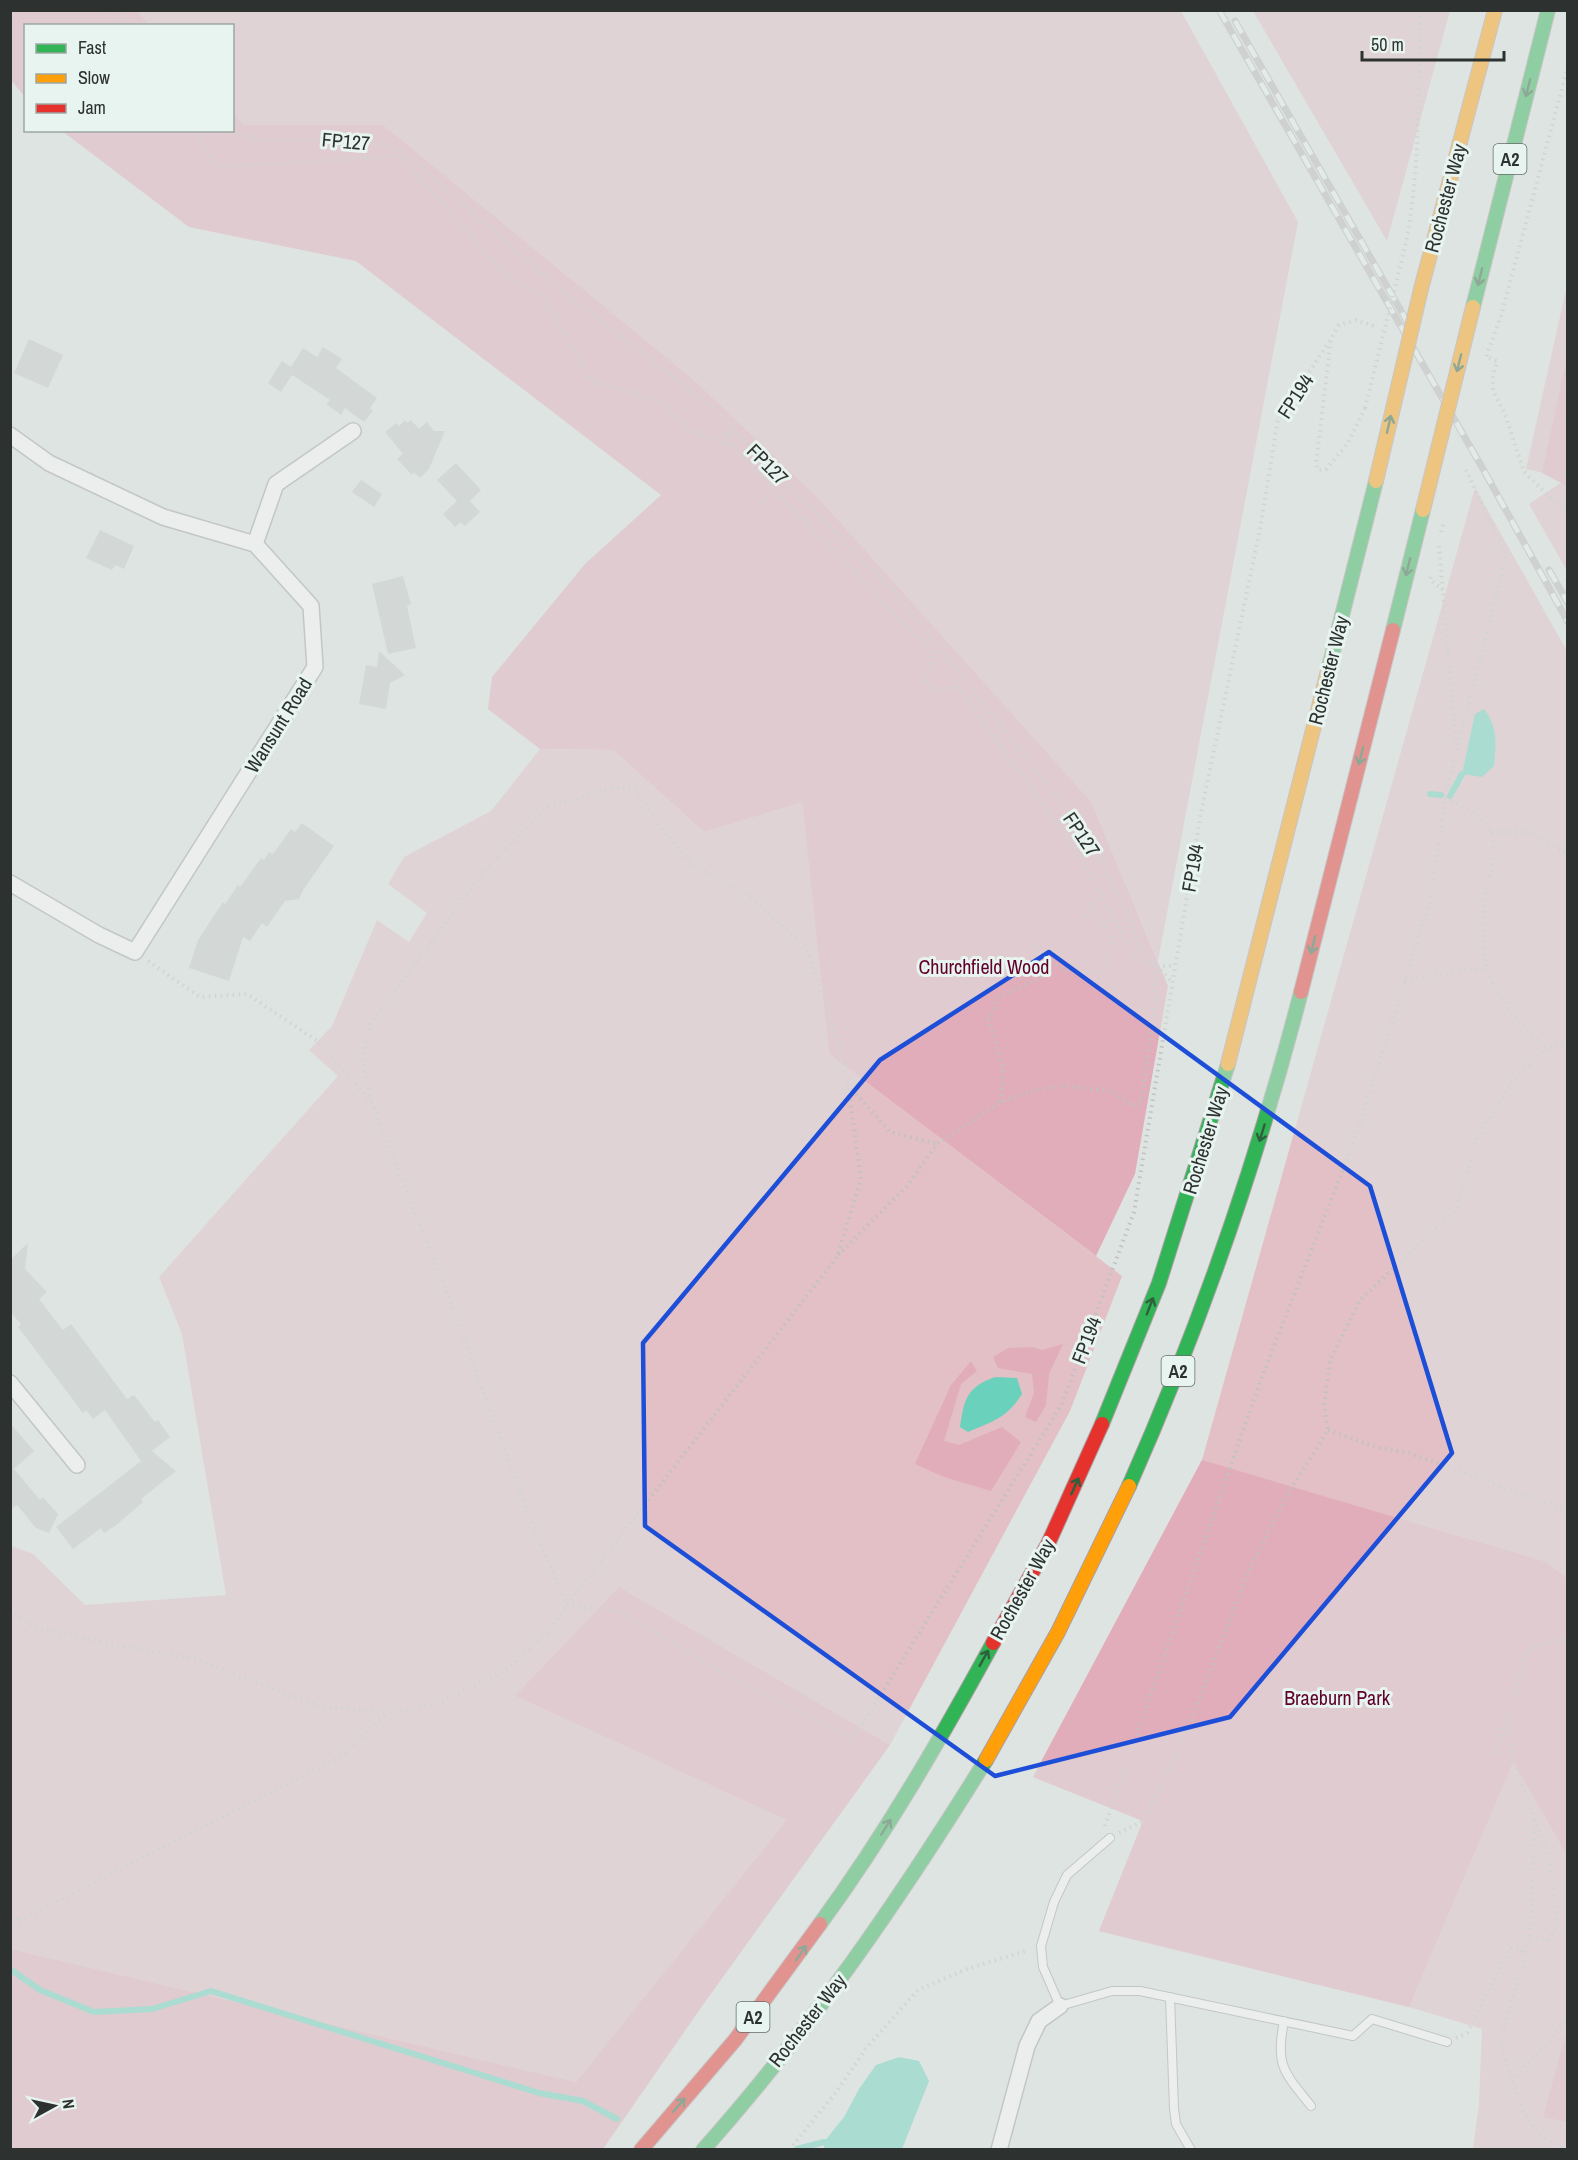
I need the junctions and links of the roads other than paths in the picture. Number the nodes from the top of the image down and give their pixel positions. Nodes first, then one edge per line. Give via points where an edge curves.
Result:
1 (1495, 10) edge
2 (1548, 10) edge
3 (353, 431) dead end
4 (10, 435) edge
5 (255, 544) junction
6 (10, 884) edge
7 (10, 1383) edge
8 (77, 1465) dead end
9 (1110, 1838) road end
10 (1170, 1997) junction
11 (1060, 2006) junction
12 (1284, 2021) junction
13 (1447, 2042) road end
14 (1311, 2106) dead end
15 (641, 2150) edge
16 (703, 2150) edge
17 (999, 2150) edge
18 (1191, 2150) edge

15 -> 1 highway, Rochester Way / A2, bridge via 735,2040 855,1876 928,1761 1048,1544 1116,1392 1162,1272 1230,1058 1421,289
2 -> 16 highway, Rochester Way / A2, bridge via 1285,1057 1248,1180 1158,1421 1045,1656 978,1772 907,1884 830,1993
3 - 5 street via 276,484
4 - 5 street via 49,463 163,517
5 - 6 street, Wansunt Road via 311,606 315,667 135,952
7 - 8 street
9 - 11 lane via 1067,1875 1054,1902 1041,1946 1043,1967
10 - 11 lane via 1112,1991
10 - 12 lane
10 - 18 lane via 1176,2124
11 - 17 street via 1039,2020 1027,2046
12 - 13 lane via 1353,2036 1372,2019
12 - 14 lane via 1280,2042 1283,2072

